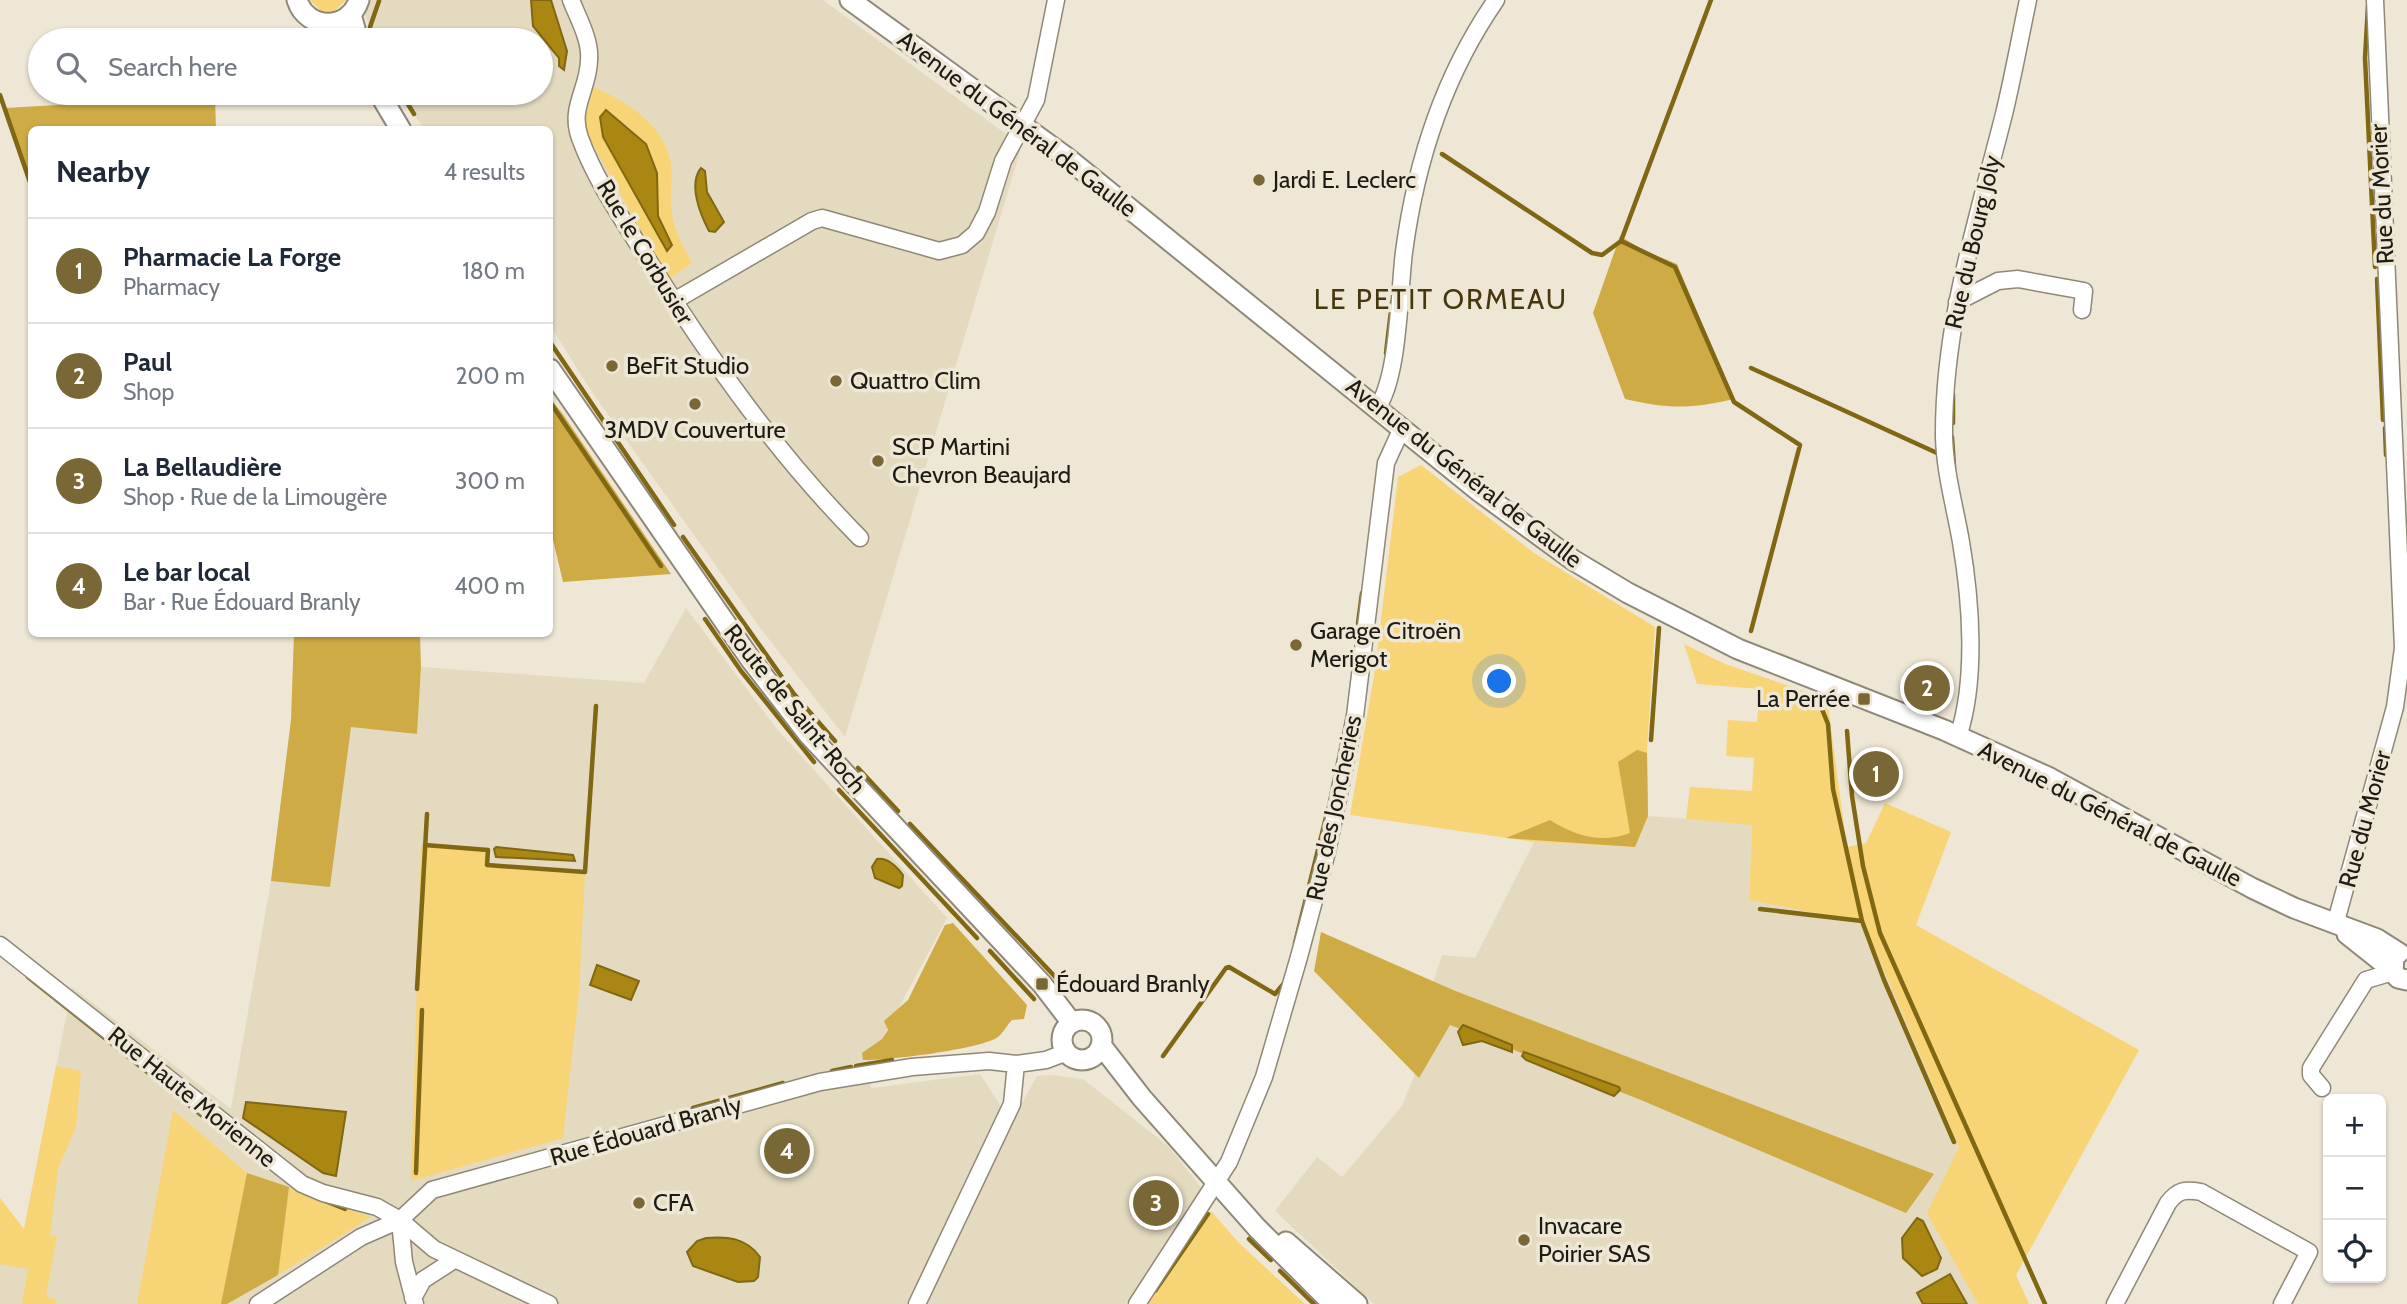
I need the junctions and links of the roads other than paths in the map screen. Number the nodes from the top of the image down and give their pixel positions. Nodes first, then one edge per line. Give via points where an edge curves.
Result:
1 (297, 0) edge
2 (571, 0) edge
3 (850, 0) edge
4 (1056, 0) edge
5 (1496, 0) edge
6 (2028, 0) edge
7 (2375, 0) edge
8 (355, 7) edge
9 (327, 24) junction
10 (332, 28) edge
11 (357, 28) edge
12 (386, 105) edge
13 (399, 126) edge
14 (1024, 126) junction
15 (674, 301) junction
16 (1957, 302) junction
17 (2082, 310) dead end
18 (553, 373) edge
19 (1377, 408) junction
20 (1402, 428) junction
21 (860, 538) dead end
22 (1958, 737) junction
23 (2335, 925) junction
24 (0, 945) edge
25 (2401, 971) edge
26 (1072, 1023) junction
27 (1096, 1051) junction
28 (1067, 1052) junction
29 (1016, 1065) junction
30 (2322, 1088) dead end
31 (1219, 1179) junction
32 (1244, 1210) junction
33 (400, 1220) junction
34 (454, 1260) junction
35 (414, 1301) edge
36 (258, 1304) edge
37 (549, 1304) edge
38 (917, 1304) edge
39 (1137, 1304) edge
40 (1333, 1304) edge
41 (1357, 1304) edge
42 (2115, 1304) edge
43 (2282, 1304) edge

1 - 9 street via 306,16
2 - 15 street, Rue le Corbusier via 590,57 575,110 580,139 620,216
3 - 14 street, Avenue du Général de Gaulle
4 - 14 street via 1036,100
5 - 19 street via 1459,58 1432,127 1404,249 1389,382
6 - 16 street, Rue du Bourg Joly
7 - 23 street, Rue du Morier via 2403,648 2395,707
8 - 9 street via 336,23
8 - 11 street
9 - 10 street
12 - 13 street
14 - 15 street via 1003,161 983,223 962,245 939,251 822,218
14 - 19 street, Avenue du Général de Gaulle
15 - 21 street, Rue le Corbusier via 792,464
16 - 17 street via 1998,281 2018,279 2084,291
16 - 22 street, Rue du Bourg Joly via 1944,438 1968,591 1967,696
18 - 26 street, Route de Saint-Roch via 751,660 808,734 1042,984
19 - 20 street, Avenue du Général de Gaulle
20 - 22 street, Avenue du Général de Gaulle via 1524,526 1628,593 1738,649
20 - 31 street, Rue des Joncheries via 1386,463 1355,716 1327,852 1264,1077
22 - 23 street, Avenue du Général de Gaulle via 2050,778 2252,888
23 - 25 street, Avenue du Général de Gaulle via 2377,939
24 - 33 street, Rue Haute Morienne via 302,1184 377,1207
25 - 30 street via 2366,980 2311,1068
26 - 27 street via 1092,1022 1101,1032
26 - 28 street via 1063,1039
27 - 28 street via 1078,1059
27 - 31 street
28 - 29 street, Rue Édouard Branly
29 - 33 street, Rue Édouard Branly via 989,1061 912,1067 820,1082 432,1191
29 - 38 street via 1012,1104
31 - 32 street
31 - 39 street, Rue des Joncheries
32 - 40 street
32 - 41 street
33 - 34 street, Rue Haute Morienne
33 - 35 street
33 - 36 street, Rue Édouard Branly via 361,1237
34 - 35 street via 423,1280
34 - 37 street, Rue Haute Morienne
42 - 43 street via 2168,1203 2186,1190 2201,1192 2309,1252

